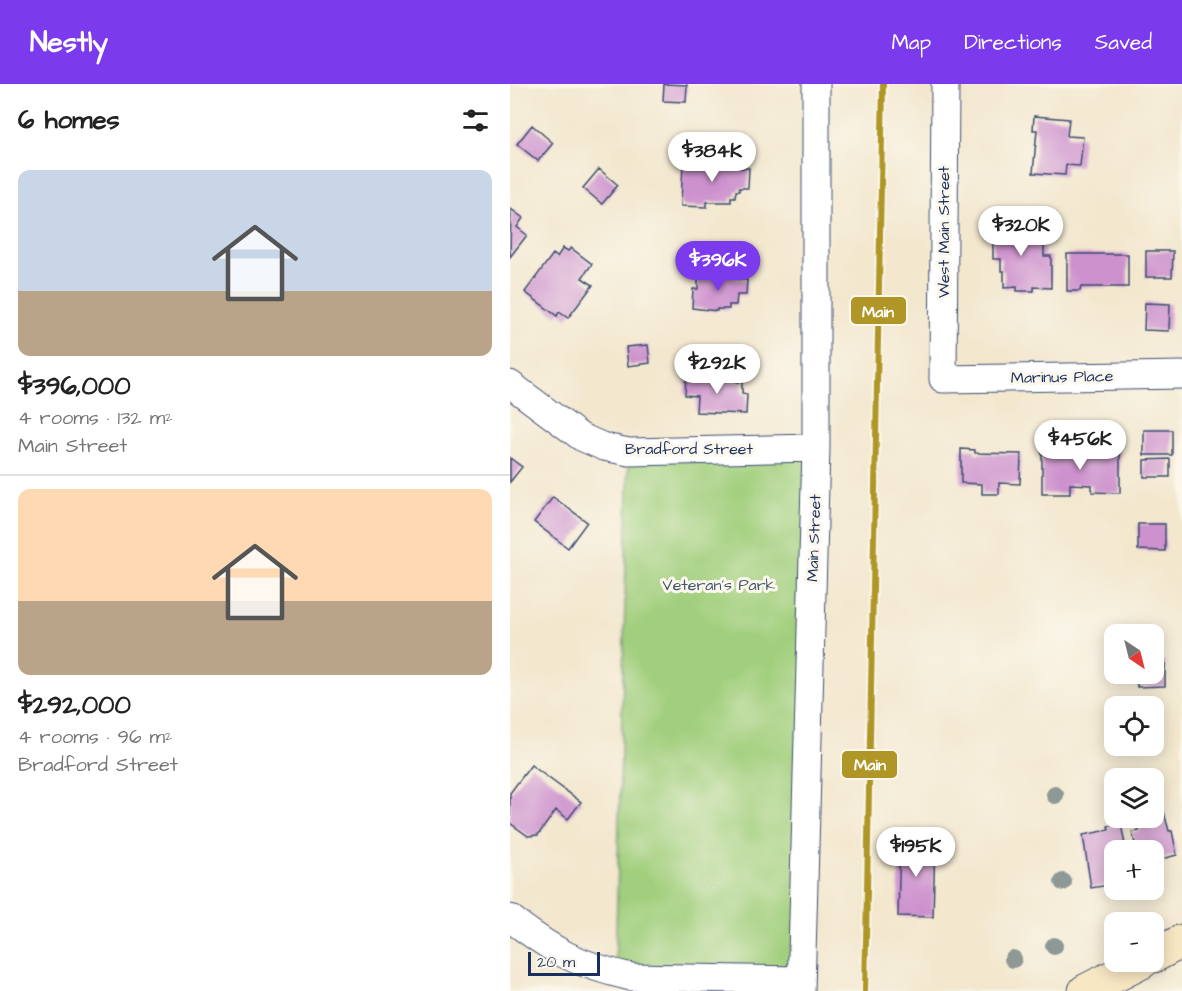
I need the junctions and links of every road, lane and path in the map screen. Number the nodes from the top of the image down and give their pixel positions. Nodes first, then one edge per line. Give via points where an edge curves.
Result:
1 (816, 84) edge
2 (945, 84) edge
3 (1182, 375) edge
4 (943, 379) joint
5 (510, 384) edge
6 (816, 448) junction
7 (510, 918) edge
8 (1182, 940) edge
9 (1164, 950) edge
10 (1122, 972) edge
11 (801, 986) edge
12 (1084, 991) edge

1 - 6 street, Main Street
2 - 4 street, West Main Street
3 - 4 street, Marinus Place
5 - 6 street, Bradford Street via 581,437 629,452
6 - 11 street, Main Street
7 - 11 street via 567,957 598,970 623,975
8 - 9 street
10 - 12 street

